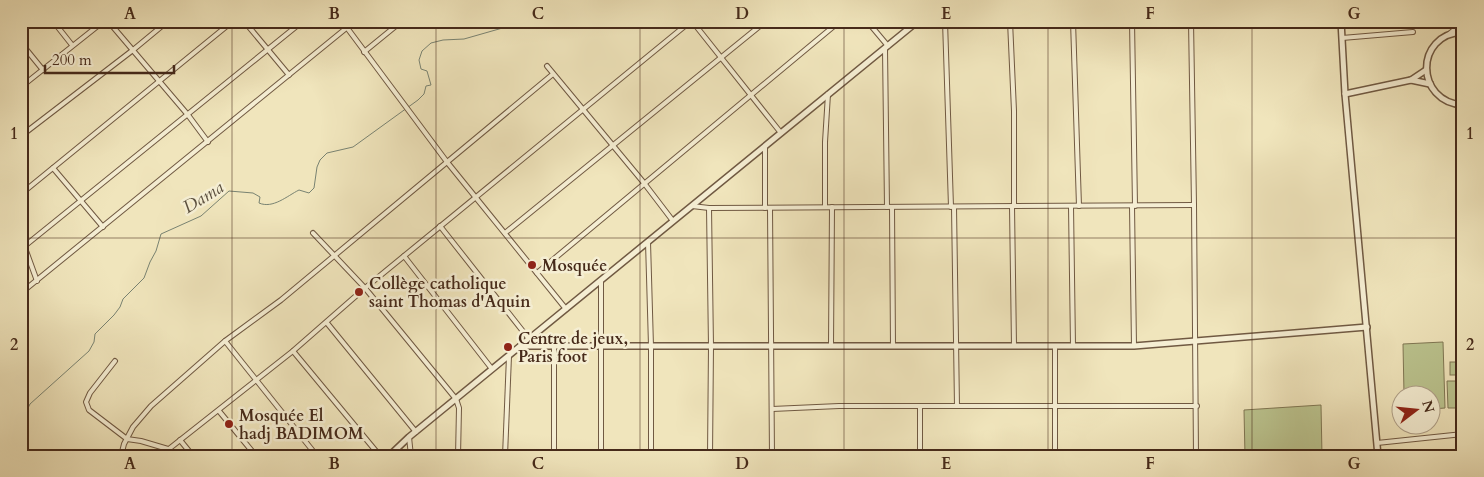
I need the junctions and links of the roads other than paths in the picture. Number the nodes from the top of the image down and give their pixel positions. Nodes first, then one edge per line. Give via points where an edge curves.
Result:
1 (53, 21) edge
2 (104, 21) edge
3 (108, 21) edge
4 (168, 21) edge
5 (233, 21) edge
6 (244, 21) edge
7 (303, 21) edge
8 (342, 21) edge
9 (355, 21) edge
10 (402, 21) edge
11 (691, 21) edge
12 (766, 21) edge
13 (840, 21) edge
14 (867, 21) edge
15 (918, 21) edge
16 (945, 21) edge
17 (1010, 21) edge
18 (1073, 21) edge
19 (1132, 21) edge
20 (1190, 21) edge
21 (1341, 21) edge
22 (1460, 21) edge
23 (1463, 26) edge
24 (347, 28) junction
25 (1413, 32) dead end
26 (1463, 32) edge
27 (1447, 35) junction
28 (1342, 38) junction
29 (21, 43) edge
30 (72, 45) junction
31 (886, 48) junction
32 (133, 50) junction
33 (268, 50) junction
34 (364, 52) junction
35 (721, 58) junction
36 (547, 66) dead end
37 (43, 70) junction
38 (1426, 70) junction
39 (553, 74) junction
40 (289, 76) junction
41 (1411, 80) junction
42 (159, 82) junction
43 (1430, 84) junction
44 (21, 87) edge
45 (828, 94) junction
46 (1345, 94) junction
47 (751, 95) junction
48 (1463, 105) edge
49 (583, 109) junction
50 (188, 115) junction
51 (781, 133) junction
52 (21, 136) edge
53 (208, 142) junction
54 (613, 146) junction
55 (765, 147) junction
56 (447, 162) junction
57 (53, 168) junction
58 (644, 183) junction
59 (21, 194) edge
60 (477, 196) junction
61 (80, 201) junction
62 (1194, 205) junction
63 (692, 206) junction
64 (1013, 206) junction
65 (1072, 206) junction
66 (1079, 206) junction
67 (1134, 206) junction
68 (825, 207) junction
69 (832, 207) junction
70 (887, 207) junction
71 (892, 207) junction
72 (952, 207) junction
73 (709, 208) junction
74 (764, 208) junction
75 (770, 208) junction
76 (673, 221) junction
77 (440, 226) junction
78 (103, 227) junction
79 (313, 233) dead end
80 (505, 233) junction
81 (21, 237) edge
82 (648, 242) junction
83 (23, 248) edge
84 (334, 255) junction
85 (404, 256) junction
86 (537, 273) junction
87 (37, 281) junction
88 (601, 281) junction
89 (364, 288) junction
90 (21, 293) edge
91 (566, 309) junction
92 (327, 323) junction
93 (1367, 326) junction
94 (529, 339) junction
95 (225, 340) junction
96 (1195, 342) junction
97 (521, 346) junction
98 (554, 346) junction
99 (601, 346) junction
100 (651, 346) junction
101 (711, 346) junction
102 (772, 346) junction
103 (832, 346) junction
104 (893, 346) junction
105 (955, 346) junction
106 (1014, 346) junction
107 (1055, 346) junction
108 (1073, 346) junction
109 (1134, 346) junction
110 (294, 351) junction
111 (509, 356) junction
112 (115, 361) dead end
113 (492, 369) junction
114 (256, 380) junction
115 (456, 398) junction
116 (920, 406) junction
117 (957, 406) junction
118 (1197, 406) junction
119 (1055, 407) junction
120 (772, 409) junction
121 (219, 411) junction
122 (416, 432) junction
123 (1463, 434) edge
124 (409, 437) junction
125 (127, 439) junction
126 (180, 440) junction
127 (1377, 443) junction
128 (168, 449) junction
129 (121, 456) edge
130 (160, 456) edge
131 (193, 456) edge
132 (256, 456) edge
133 (317, 456) edge
134 (380, 456) edge
135 (389, 456) edge
136 (411, 456) edge
137 (458, 456) edge
138 (505, 456) edge
139 (554, 456) edge
140 (601, 456) edge
141 (651, 456) edge
142 (710, 456) edge
143 (772, 456) edge
144 (920, 456) edge
145 (1055, 456) edge
146 (1196, 456) edge
147 (1378, 456) edge

1 - 30 street
2 - 30 street
3 - 32 street
4 - 32 street
5 - 42 street
6 - 33 street
7 - 33 street
8 - 24 street
9 - 24 street
10 - 34 street
11 - 35 street
11 - 49 street
12 - 35 street
13 - 47 street
14 - 31 street
15 - 31 street
16 - 72 street
17 - 64 street via 1014,111
18 - 66 street
19 - 67 street
20 - 62 street
21 - 28 street
22 - 23 street
22 - 27 street
24 - 34 street
24 - 40 street
25 - 28 street
26 - 27 street
27 - 38 street via 1432,49
28 - 46 street
29 - 37 street
30 - 37 street
31 - 45 street
31 - 70 street
32 - 42 street
32 - 52 street
33 - 40 street
33 - 50 street
34 - 56 street
35 - 47 street
35 - 54 street
36 - 39 street
37 - 44 street
38 - 41 street
38 - 43 street
39 - 49 street
39 - 56 street
40 - 53 street
41 - 43 street
41 - 46 street
42 - 50 street
42 - 57 street
43 - 48 street via 1443,100
45 - 51 street
45 - 68 street
46 - 93 street
47 - 51 street
47 - 58 street
49 - 54 street
49 - 60 street
50 - 53 street
50 - 61 street
51 - 55 street
53 - 78 street
54 - 58 street
54 - 80 street
55 - 63 street
55 - 74 street
56 - 60 street
56 - 84 street
57 - 59 street
57 - 61 street
58 - 76 street
58 - 86 street
60 - 77 street
60 - 80 street
61 - 78 street
61 - 83 street
62 - 67 street
62 - 96 street
63 - 73 street
63 - 76 street
64 - 65 street
64 - 72 street
64 - 106 street
65 - 66 street
65 - 108 street
66 - 67 street
67 - 109 street
68 - 69 street
68 - 75 street
69 - 70 street
69 - 103 street
70 - 71 street
71 - 72 street
71 - 104 street
72 - 105 street
73 - 74 street
73 - 101 street
74 - 75 street
75 - 102 street
76 - 82 street
77 - 85 street
77 - 94 street
78 - 87 street
79 - 84 street
80 - 86 street
81 - 83 street
82 - 88 street
82 - 100 street
83 - 87 street
84 - 89 street
84 - 95 street via 281,300
85 - 89 street
85 - 113 street
86 - 91 street
87 - 90 street
88 - 91 street
88 - 99 street
89 - 92 street
89 - 115 street
91 - 94 street
92 - 110 street
92 - 122 street
93 - 96 street
93 - 127 street
94 - 97 street
95 - 114 street
95 - 125 street via 151,406
96 - 109 street
96 - 118 street
97 - 98 street
97 - 111 street
98 - 99 street
98 - 139 street
99 - 100 street
99 - 140 street
100 - 101 street
100 - 141 street
101 - 102 street
101 - 142 street
102 - 103 street
102 - 120 street
103 - 104 street
104 - 105 street
105 - 106 street
105 - 117 street
106 - 107 street
107 - 108 street
107 - 119 street
108 - 109 street
110 - 114 street
110 - 134 street
111 - 113 street
111 - 138 street
112 - 125 street via 86,402 98,419
113 - 115 street
114 - 121 street
114 - 133 street
115 - 122 street
115 - 137 street via 459,408
116 - 117 street
116 - 120 street
116 - 144 street
117 - 119 street
118 - 119 street
118 - 146 street
119 - 145 street
120 - 143 street
121 - 126 street
121 - 132 street
122 - 124 street
123 - 127 street
124 - 135 street
124 - 136 street
125 - 128 street
125 - 129 street
126 - 128 street
126 - 131 street
127 - 147 street
128 - 130 street

